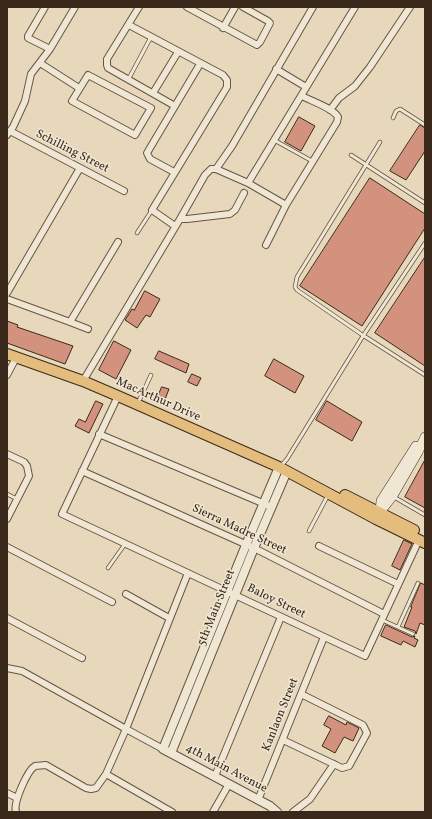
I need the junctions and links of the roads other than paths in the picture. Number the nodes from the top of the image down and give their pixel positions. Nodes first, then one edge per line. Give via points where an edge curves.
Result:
1 (45, 7) edge
2 (75, 7) edge
3 (139, 7) edge
4 (187, 7) edge
5 (234, 7) edge
6 (242, 7) edge
7 (313, 7) edge
8 (355, 7) edge
9 (410, 7) edge
10 (129, 25) junction
11 (223, 28) junction
12 (151, 36) junction
13 (50, 49) junction
14 (178, 52) junction
15 (40, 63) junction
16 (200, 64) junction
17 (276, 69) junction
18 (128, 80) junction
19 (306, 87) junction
20 (80, 88) junction
21 (152, 93) junction
22 (302, 96) junction
23 (175, 106) junction
24 (330, 110) junction
25 (393, 118) dead end
26 (7, 124) edge
27 (425, 125) edge
28 (10, 131) edge
29 (274, 140) junction
30 (380, 142) dead end
31 (351, 155) dead end
32 (312, 161) junction
33 (365, 165) junction
34 (80, 168) junction
35 (216, 169) junction
36 (174, 172) junction
37 (248, 183) junction
38 (124, 191) dead end
39 (244, 193) dead end
40 (425, 203) edge
41 (286, 205) junction
42 (152, 210) junction
43 (180, 219) junction
44 (175, 226) junction
45 (137, 233) dead end
46 (118, 242) dead end
47 (425, 243) edge
48 (266, 245) dead end
49 (7, 293) edge
50 (7, 299) edge
51 (70, 322) junction
52 (88, 329) dead end
53 (363, 336) junction
54 (12, 356) edge
55 (7, 375) edge
56 (152, 375) dead end
57 (425, 375) edge
58 (83, 381) junction
59 (118, 396) junction
60 (138, 405) junction
61 (99, 434) junction
62 (425, 437) edge
63 (7, 454) edge
64 (287, 459) junction
65 (283, 469) junction
66 (82, 471) junction
67 (296, 476) junction
68 (329, 493) junction
69 (7, 494) edge
70 (392, 497) junction
71 (17, 499) junction
72 (268, 505) junction
73 (425, 515) edge
74 (378, 516) junction
75 (7, 519) edge
76 (309, 531) dead end
77 (423, 540) edge
78 (125, 544) junction
79 (250, 546) junction
80 (319, 546) dead end
81 (7, 548) edge
82 (108, 568) dead end
83 (188, 573) junction
84 (418, 583) dead end
85 (398, 584) junction
86 (232, 593) junction
87 (126, 594) dead end
88 (112, 602) dead end
89 (384, 614) junction
90 (281, 617) junction
91 (7, 618) edge
92 (170, 618) junction
93 (382, 620) junction
94 (398, 627) junction
95 (413, 634) dead end
96 (324, 637) junction
97 (82, 658) dead end
98 (7, 668) edge
99 (301, 694) junction
100 (126, 729) junction
101 (283, 740) junction
102 (163, 749) junction
103 (171, 753) junction
104 (334, 764) junction
105 (106, 774) junction
106 (215, 776) junction
107 (229, 784) junction
108 (7, 793) edge
109 (17, 798) junction
110 (258, 800) junction
111 (16, 812) edge
112 (172, 812) edge
113 (213, 812) edge
114 (277, 812) edge
115 (293, 812) edge

1 - 13 street via 28,38
2 - 13 street
3 - 10 street
4 - 11 street
5 - 11 street
6 - 11 street via 270,23 260,42 257,44
7 - 17 street
8 - 19 street
9 - 24 street via 370,67
10 - 12 street
10 - 18 street via 108,58 107,65
12 - 14 street
12 - 18 lane
13 - 15 street
14 - 16 street
14 - 21 street
15 - 20 street
15 - 28 street via 30,77 26,98
16 - 23 street
16 - 36 street via 225,77 226,87
17 - 19 street
17 - 35 street
18 - 21 street
19 - 22 street
20 - 20 street via 88,74 151,108 135,135 72,101
21 - 23 street
22 - 24 street
22 - 29 street
23 - 36 street via 147,153 150,159
24 - 32 street via 338,117 337,122
25 - 27 lane via 400,109
26 - 28 street, Schilling Street
28 - 34 street, Schilling Street
29 - 32 lane
29 - 37 street
30 - 33 lane
31 - 33 lane
32 - 41 street
33 - 40 lane
33 - 53 lane via 297,277 295,287
34 - 38 street, Schilling Street
34 - 49 street
35 - 37 street
35 - 43 street via 205,175
36 - 42 street
37 - 41 street
39 - 43 street via 230,214
41 - 48 street
42 - 44 street
42 - 45 lane
43 - 44 street
44 - 58 street
46 - 51 street
47 - 53 lane
50 - 51 street
51 - 52 street
53 - 57 lane
53 - 64 lane
54 - 55 street
54 - 58 main road, MacArthur Drive
56 - 60 lane
58 - 59 main road, MacArthur Drive
59 - 60 main road, MacArthur Drive
59 - 61 street
60 - 65 main road, MacArthur Drive
61 - 66 street
61 - 72 street
62 - 70 main road
62 - 74 main road via 414,448 381,501
63 - 71 street via 24,462 29,470 29,476
64 - 65 lane
64 - 65 lane
65 - 67 main road, MacArthur Drive
65 - 72 street, 5th Main Street
66 - 78 street, Baloy Street via 62,514
66 - 79 street, Sierra Madre Street
67 - 68 main road, MacArthur Drive
67 - 74 main road, MacArthur Drive via 341,493
68 - 74 main road, MacArthur Drive
68 - 76 lane
69 - 71 lane
70 - 73 lane
70 - 74 main road
71 - 75 street
72 - 79 street, 5th Main Street
74 - 77 main road, MacArthur Drive
77 - 85 street, Baloy Street
78 - 82 lane
78 - 83 street, Baloy Street
79 - 86 street, 5th Main Street
79 - 89 street, Sierra Madre Street
80 - 85 street
81 - 88 street
83 - 86 street, Baloy Street
83 - 92 street
84 - 94 lane
85 - 89 street, Baloy Street
86 - 90 street, Baloy Street
86 - 102 street, 5th Main Street
86 - 103 street, 5th Main Street
87 - 92 street
89 - 93 street, Baloy Street
90 - 96 street, Baloy Street
90 - 106 street
91 - 97 street
92 - 100 street
93 - 94 lane
93 - 96 street, Baloy Street via 365,656
94 - 95 lane
96 - 99 street, Kanlaon Street
98 - 100 street via 22,671
99 - 101 street, Kanlaon Street
99 - 104 street via 366,728 367,732 349,766 342,768
100 - 102 street
100 - 105 street
101 - 104 street
101 - 110 street, Kanlaon Street
102 - 103 street, 4th Main Avenue
103 - 106 street, 4th Main Avenue
104 - 115 street via 310,799
105 - 109 street via 96,788 91,789 46,765 35,766
105 - 112 street
106 - 107 street, 4th Main Avenue
107 - 110 street, 4th Main Avenue
107 - 113 street
108 - 109 street
109 - 111 street
110 - 114 street, 4th Main Avenue

